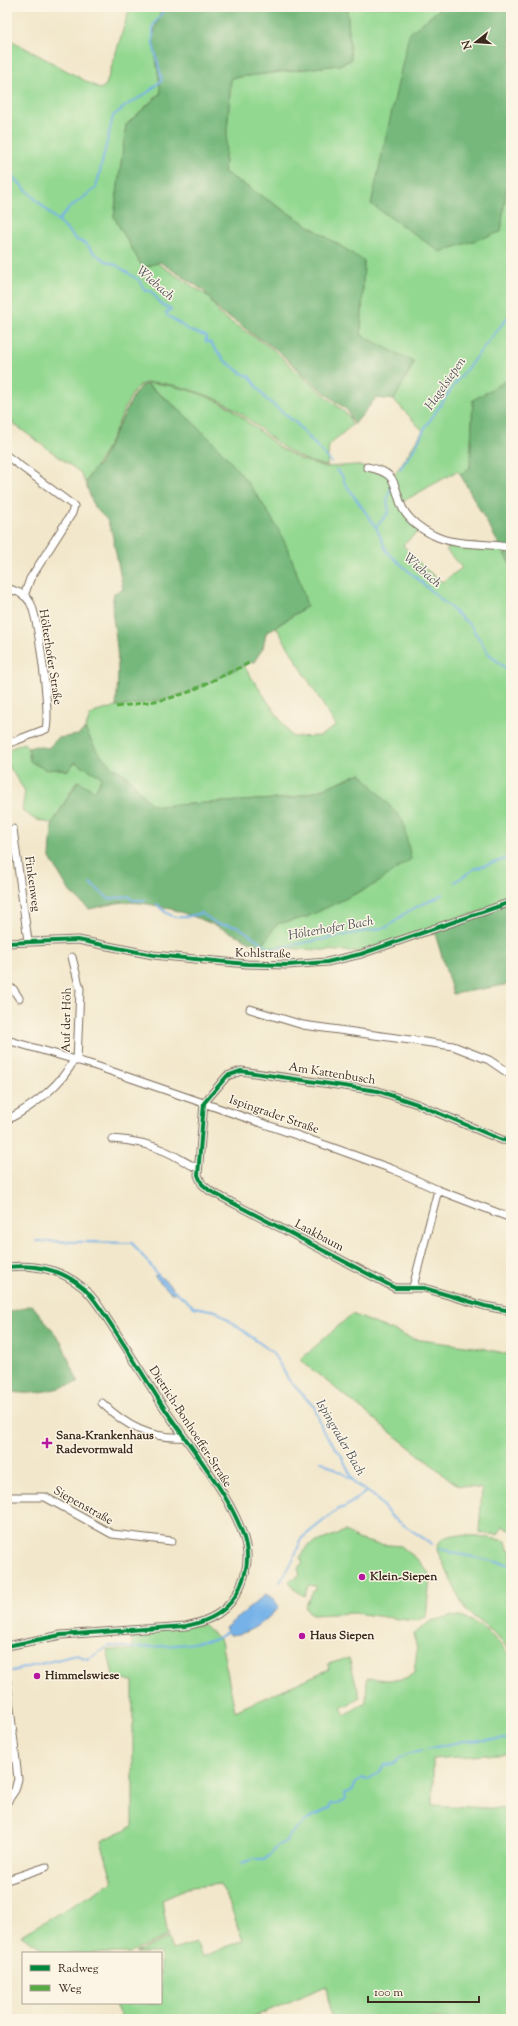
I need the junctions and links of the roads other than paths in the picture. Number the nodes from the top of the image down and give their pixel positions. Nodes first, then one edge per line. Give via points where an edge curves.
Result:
1 (7, 456) edge
2 (367, 467) dead end
3 (511, 548) edge
4 (7, 588) edge
5 (24, 596) junction
6 (7, 744) edge
7 (13, 829) dead end
8 (511, 902) edge
9 (28, 941) junction
10 (7, 943) edge
11 (72, 957) dead end
12 (7, 987) edge
13 (19, 998) dead end
14 (250, 1009) dead end
15 (7, 1040) edge
16 (76, 1060) junction
17 (511, 1076) edge
18 (204, 1103) junction
19 (7, 1120) edge
20 (112, 1139) dead end
21 (511, 1141) edge
22 (198, 1168) junction
23 (438, 1190) junction
24 (511, 1218) edge
25 (7, 1267) edge
26 (413, 1287) junction
27 (511, 1311) edge
28 (102, 1403) dead end
29 (184, 1437) junction
30 (7, 1497) edge
31 (172, 1541) dead end
32 (7, 1646) edge
33 (7, 1681) edge
34 (10, 1736) edge
35 (7, 1802) edge
36 (46, 1867) dead end
37 (7, 1880) edge

1 - 5 street via 74,506 30,579
2 - 3 street via 382,470 392,477 408,516 432,535 458,542
4 - 5 street
5 - 6 street, Hölterhofer Straße via 32,607 35,621 49,719 46,729
7 - 9 street, Finkenweg
8 - 9 street, Kohlstraße via 361,954 327,962 288,965 247,964 153,955 78,940
9 - 10 street, Kohlstraße
11 - 16 street, Auf der Höh via 80,989
12 - 13 street via 13,989
14 - 17 street via 303,1025 453,1046 489,1060
15 - 16 street, Ispingrader Straße
16 - 18 street, Ispingrader Straße
16 - 19 street via 56,1084
18 - 21 street, Am Kattenbusch via 223,1079 241,1071 378,1091 417,1104 502,1140
18 - 22 street, Laakbaum
18 - 23 street, Ispingrader Straße via 392,1169
20 - 22 street via 149,1145
22 - 26 street, Laakbaum via 202,1184 210,1191 395,1288
23 - 24 street, Ispingrader Straße
23 - 26 street
25 - 29 street, Dietrich-Bonhoeffer-Straße via 46,1267 82,1286 100,1308
26 - 27 street, Laakbaum via 436,1290 460,1299
28 - 29 street, Dietrich-Bonhoeffer-Straße via 126,1423 142,1431 168,1438
29 - 32 street, Dietrich-Bonhoeffer-Straße via 228,1504 244,1540 247,1568 232,1602 217,1615 186,1626 61,1635
30 - 31 street, Siepenstraße via 45,1497 112,1534
33 - 34 street
34 - 35 street via 18,1779 15,1790
36 - 37 street

